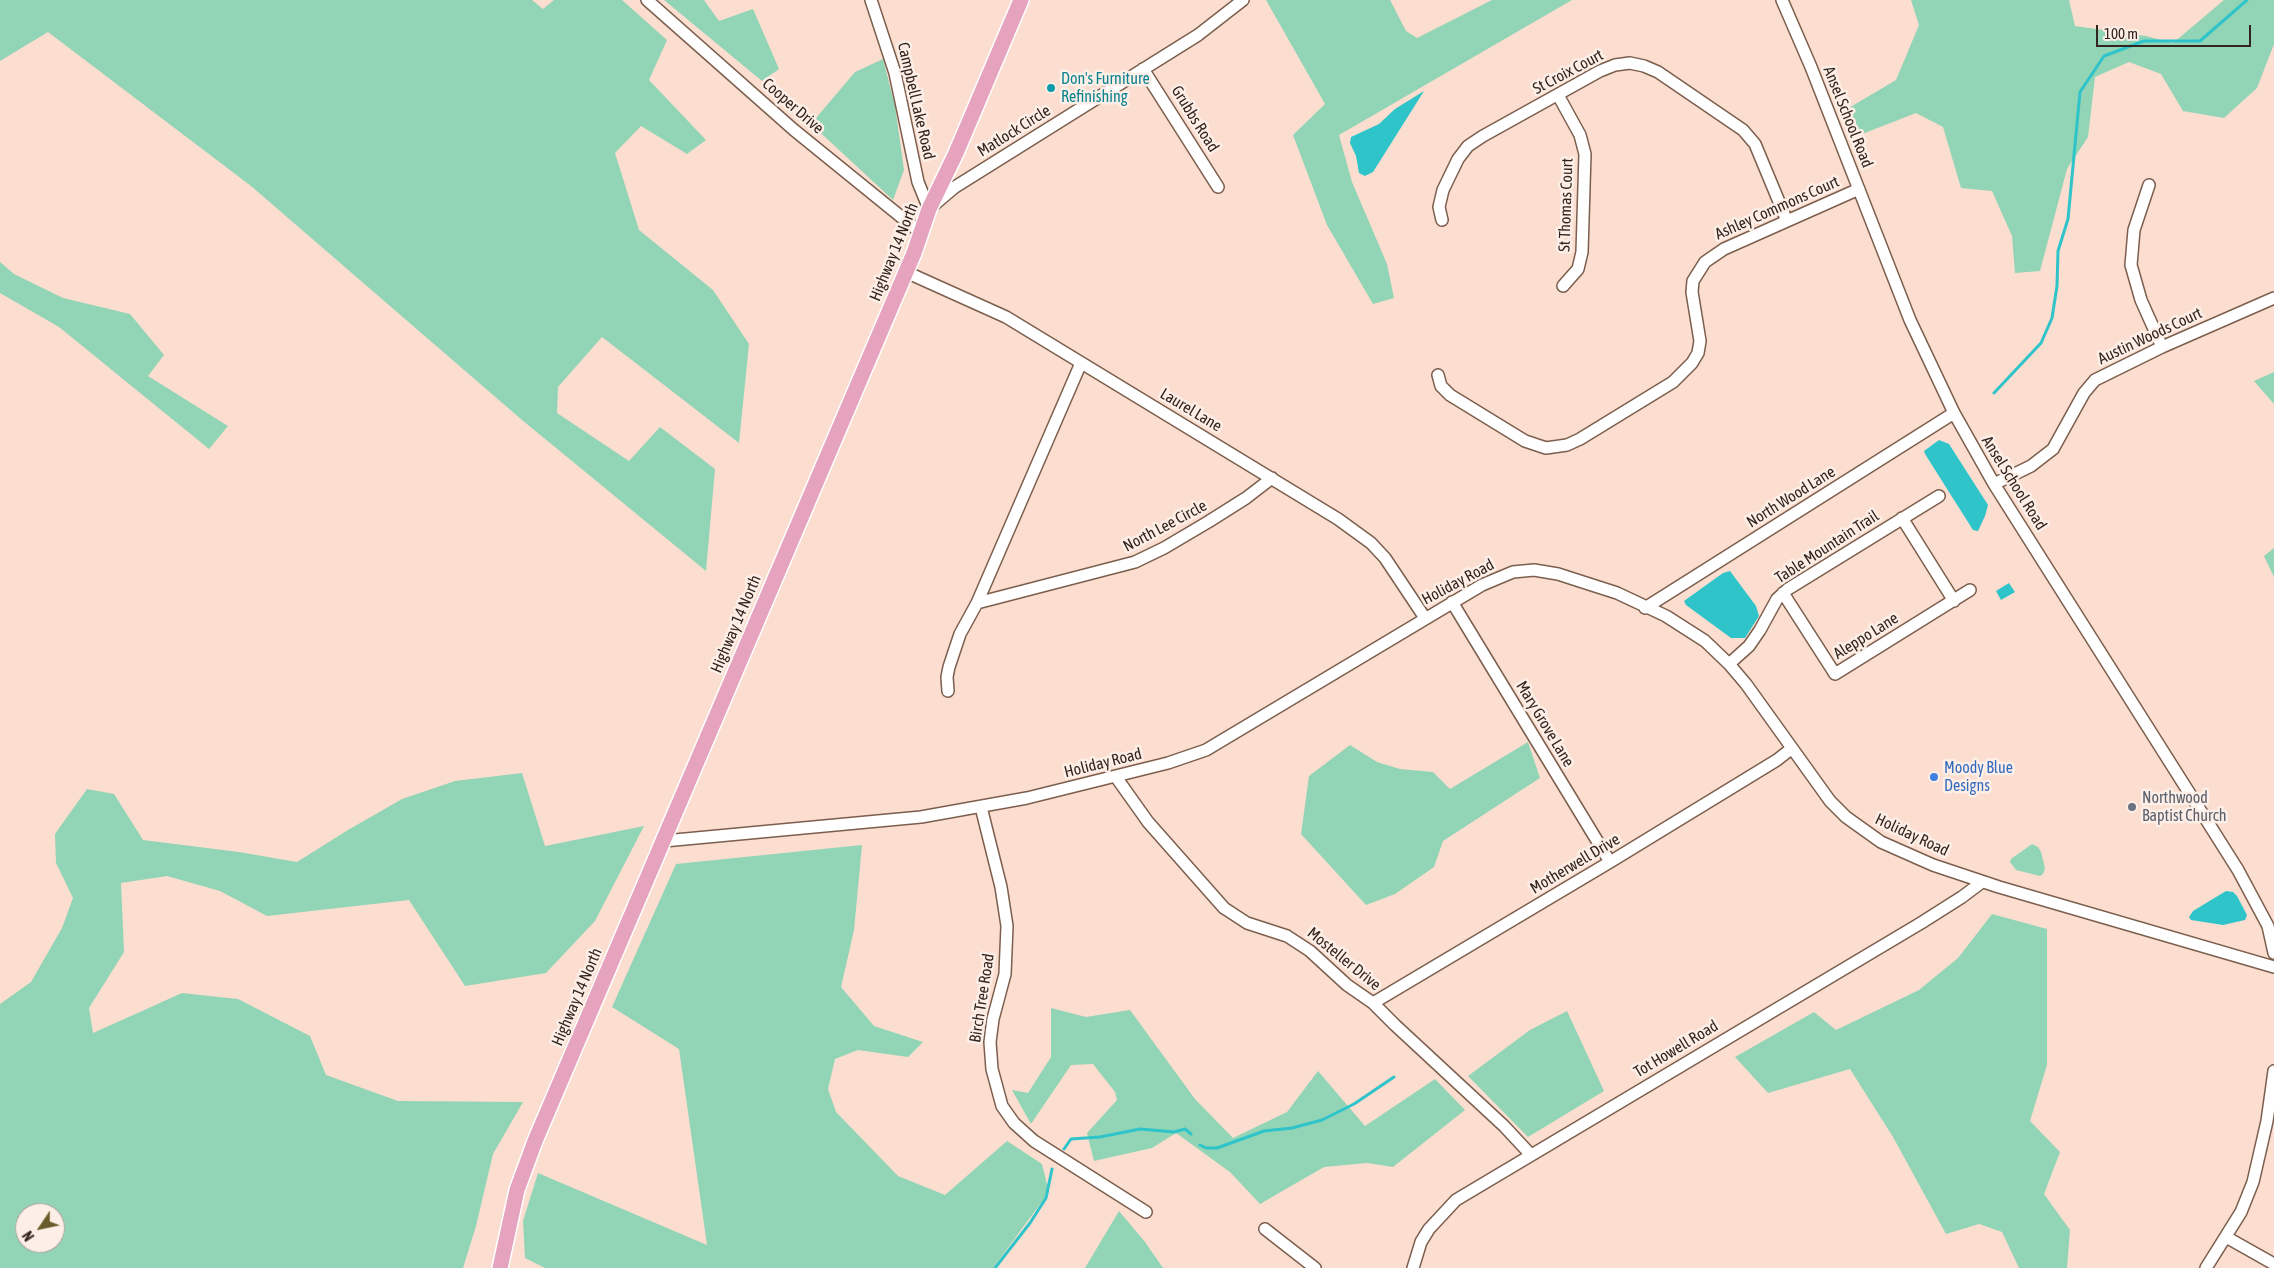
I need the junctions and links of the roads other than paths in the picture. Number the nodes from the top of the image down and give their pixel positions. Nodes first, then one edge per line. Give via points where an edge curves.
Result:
1 (647, 0) edge
2 (871, 0) edge
3 (1021, 0) edge
4 (1243, 0) edge
5 (1782, 0) edge
6 (1143, 69) junction
7 (1558, 95) junction
8 (2150, 185) dead end
9 (1218, 187) dead end
10 (1859, 189) junction
11 (929, 209) junction
12 (1442, 220) dead end
13 (1787, 221) junction
14 (921, 233) junction
15 (906, 272) junction
16 (1563, 286) dead end
17 (2274, 298) edge
18 (2162, 347) junction
19 (1082, 363) junction
20 (1438, 375) dead end
21 (1954, 413) junction
22 (1272, 478) junction
23 (1994, 484) junction
24 (1939, 496) dead end
25 (1902, 518) junction
26 (1970, 590) dead end
27 (1783, 593) junction
28 (1954, 601) junction
29 (1452, 602) junction
30 (977, 603) junction
31 (1645, 608) junction
32 (1425, 618) junction
33 (1729, 664) junction
34 (948, 691) dead end
35 (1791, 749) junction
36 (1116, 776) junction
37 (981, 807) junction
38 (664, 841) junction
39 (1610, 862) junction
40 (1982, 882) junction
41 (2274, 953) edge
42 (2274, 967) edge
43 (1373, 1003) junction
44 (2274, 1070) edge
45 (1531, 1154) junction
46 (1146, 1212) dead end
47 (1265, 1229) dead end
48 (2226, 1237) junction
49 (2274, 1264) edge
50 (500, 1268) edge
51 (1315, 1268) edge
52 (1413, 1268) edge
53 (2206, 1268) edge

1 - 14 street, Cooper Drive via 794,130
2 - 11 street, Campbell Lake Road via 895,73 918,182
3 - 11 main road, Highway 14 North
4 - 6 street, Matlock Circle via 1198,35
5 - 10 street, Ansel School Road
6 - 9 street, Grubbs Road
6 - 11 street, Matlock Circle via 955,187
7 - 12 street, St Croix Court via 1483,136 1463,151 1440,202
7 - 13 street, St Croix Court via 1615,65 1630,63 1651,68 1750,136
7 - 16 street, St Thomas Court via 1580,135 1585,154 1582,252 1578,269
8 - 18 street via 2134,230 2131,265 2141,300
10 - 13 street, Ashley Commons Court
10 - 21 street, Ansel School Road via 1910,320
11 - 14 main road, Highway 14 North
13 - 20 street, Ashley Commons Court via 1719,252 1698,271 1692,292 1699,347 1686,371 1567,446 1546,448 1525,441 1450,395 1441,386
14 - 15 main road, Highway 14 North
15 - 19 street, Laurel Lane via 1006,317
15 - 38 main road, Highway 14 North
17 - 18 street, Austin Woods Court
18 - 23 street, Austin Woods Court via 2095,380 2054,449 2031,466
19 - 22 street, Laurel Lane
19 - 30 street
21 - 23 street, Ansel School Road
21 - 31 street, North Wood Lane
22 - 30 street, North Lee Circle via 1208,522 1135,562
22 - 32 street, Laurel Lane via 1371,543 1398,575
23 - 41 street, Ansel School Road via 2238,870 2268,926
24 - 25 street, Table Mountain Trail
25 - 27 street, Table Mountain Trail
25 - 28 street
26 - 28 street, Aleppo Lane
27 - 28 street, Aleppo Lane via 1835,674
27 - 33 street, Table Mountain Trail via 1769,610 1749,646
29 - 31 street, Holiday Road via 1501,576 1534,570 1586,582
29 - 32 street, Holiday Road
29 - 39 street, Mary Grove Lane
30 - 34 street via 960,634 949,666
31 - 33 street, Holiday Road via 1691,631
32 - 36 street, Holiday Road via 1206,750
33 - 35 street, Holiday Road
35 - 39 street, Motherwell Drive
35 - 40 street, Holiday Road via 1830,801 1861,829 1910,855
36 - 37 street, Holiday Road
36 - 43 street, Mosteller Drive via 1148,822 1224,908 1247,923 1298,942
37 - 38 street, Holiday Road via 881,822
37 - 46 street, Birch Tree Road via 1007,926 1004,974 990,1042 992,1069 1002,1106 1014,1123 1034,1141
38 - 50 main road, Highway 14 North via 535,1141 517,1190
39 - 43 street, Motherwell Drive
40 - 42 street, Holiday Road
40 - 45 street, Tot Howell Road via 1921,923
43 - 45 street, Mosteller Drive
44 - 48 street via 2267,1121 2253,1182
45 - 52 street, Tot Howell Road via 1446,1208 1421,1242
47 - 51 street
48 - 49 street
48 - 53 street

